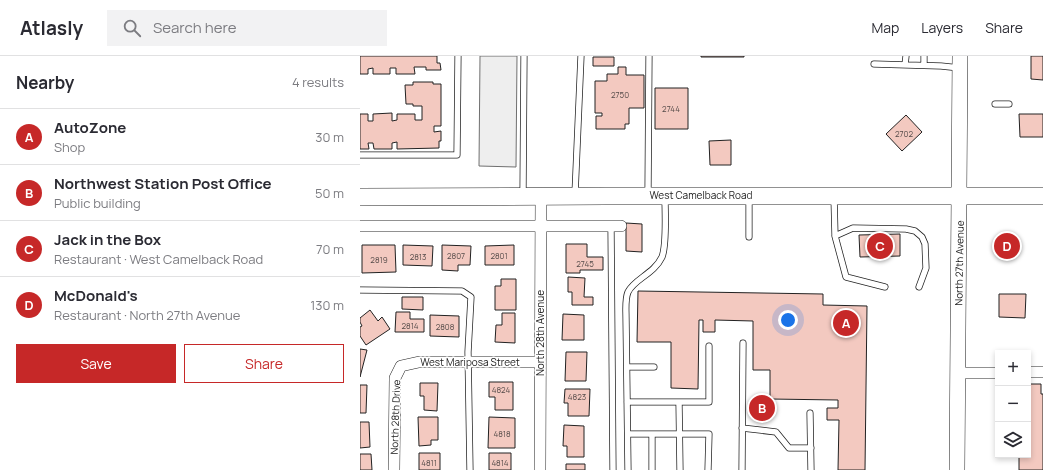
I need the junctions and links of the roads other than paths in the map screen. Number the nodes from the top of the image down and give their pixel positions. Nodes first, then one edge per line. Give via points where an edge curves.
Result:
1 (458, 56) edge
2 (524, 56) edge
3 (581, 56) edge
4 (649, 56) edge
5 (906, 56) edge
6 (924, 56) edge
7 (960, 62) edge
8 (874, 64) dead end
9 (905, 65) junction
10 (924, 65) junction
11 (994, 104) dead end
12 (1008, 104) dead end
13 (360, 155) edge
14 (749, 195) junction
15 (834, 195) junction
16 (960, 195) junction
17 (523, 196) junction
18 (541, 196) junction
19 (575, 196) junction
20 (656, 196) junction
21 (1043, 196) edge
22 (360, 197) edge
23 (360, 226) edge
24 (541, 226) junction
25 (616, 226) joint
26 (835, 236) junction
27 (749, 237) dead end
28 (885, 287) dead end
29 (919, 287) dead end
30 (360, 290) edge
31 (743, 343) dead end
32 (709, 346) dead end
33 (469, 362) junction
34 (539, 362) junction
35 (401, 366) joint
36 (627, 367) junction
37 (654, 367) dead end
38 (995, 372) edge
39 (1031, 372) edge
40 (1043, 372) edge
41 (957, 373) junction
42 (627, 402) junction
43 (679, 402) junction
44 (810, 413) dead end
45 (742, 428) junction
46 (628, 434) junction
47 (652, 434) junction
48 (679, 434) junction
49 (811, 448) junction
50 (394, 470) edge
51 (470, 470) edge
52 (540, 470) edge
53 (612, 470) edge
54 (628, 470) edge
55 (652, 470) edge
56 (680, 470) edge
57 (708, 470) edge
58 (742, 470) edge
59 (811, 470) edge
60 (957, 470) edge

1 - 13 lane via 457,155
2 - 17 lane
3 - 19 lane
4 - 20 lane
5 - 9 lane
6 - 10 lane
7 - 10 lane
7 - 16 main road, North 27th Avenue
8 - 9 lane
9 - 10 lane
11 - 12 lane
14 - 15 main road, West Camelback Road
14 - 20 main road, West Camelback Road
14 - 27 lane
15 - 16 main road, West Camelback Road
15 - 26 lane
16 - 21 main road, West Camelback Road
16 - 41 main road, North 27th Avenue
17 - 18 main road, West Camelback Road
17 - 22 main road, West Camelback Road
18 - 19 main road, West Camelback Road
18 - 24 street, North 28th Avenue
19 - 20 main road, West Camelback Road
20 - 36 lane via 664,236 663,255 652,271 628,292
23 - 24 street
24 - 25 street
24 - 34 street, North 28th Avenue
25 - 53 lane
26 - 28 lane via 846,277
26 - 29 lane via 853,228 916,231 925,244 926,268
30 - 33 lane via 462,291 470,298
31 - 45 lane
32 - 43 lane via 709,402
33 - 34 street, West Mariposa Street
33 - 35 street, West Mariposa Street via 419,362
33 - 51 lane
34 - 52 street, North 28th Avenue
35 - 50 street, North 28th Drive via 395,378
36 - 37 lane
36 - 42 lane
38 - 41 street
39 - 40 street
41 - 60 main road, North 27th Avenue
42 - 43 lane
42 - 46 lane
43 - 48 lane
44 - 49 lane
45 - 49 lane via 776,432 789,448
45 - 58 lane
46 - 47 lane
46 - 54 lane
47 - 48 lane
47 - 55 lane
48 - 56 lane
48 - 57 lane via 709,434
49 - 59 lane

